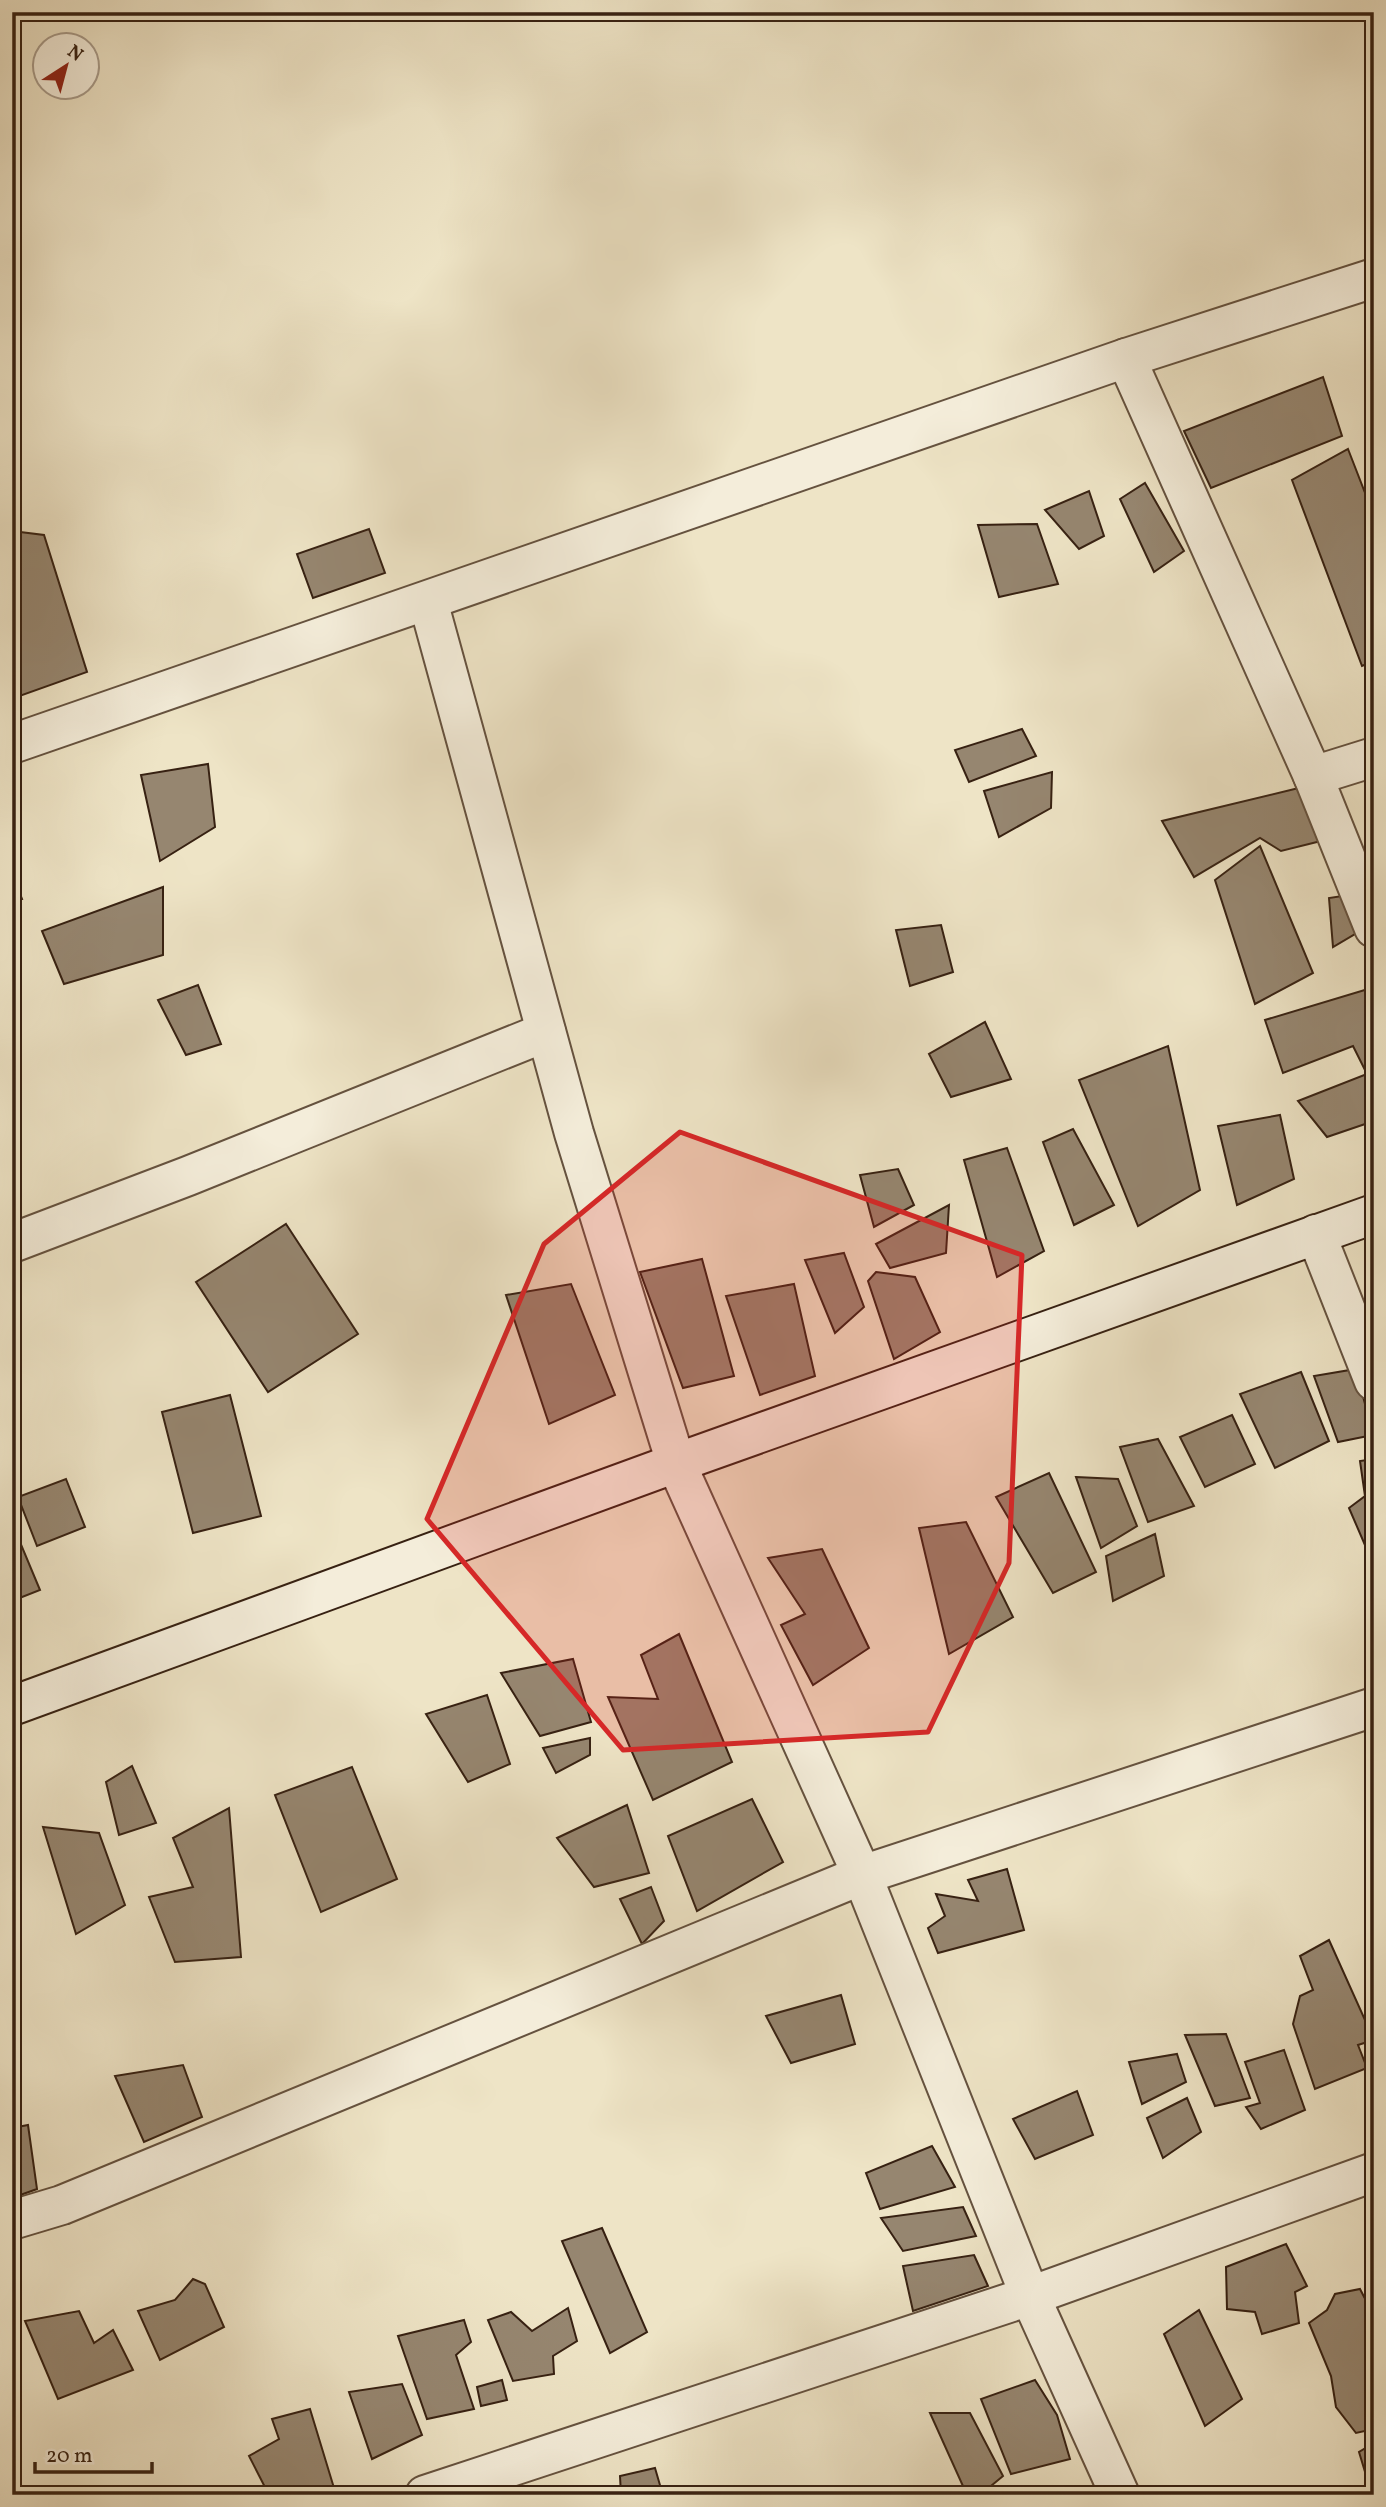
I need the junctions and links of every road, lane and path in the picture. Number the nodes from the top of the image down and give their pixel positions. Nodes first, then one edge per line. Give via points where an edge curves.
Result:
1 (1374, 278) edge
2 (1126, 358) junction
3 (428, 601) junction
4 (12, 744) edge
5 (1374, 757) edge
6 (1313, 776) junction
7 (1374, 928) edge
8 (546, 1032) junction
9 (1374, 1214) edge
10 (1316, 1234) junction
11 (12, 1243) edge
12 (1374, 1381) edge
13 (676, 1463) junction
14 (12, 1706) edge
15 (1374, 1707) edge
16 (862, 1875) junction
17 (1374, 2172) edge
18 (12, 2220) edge
19 (1030, 2296) junction
20 (425, 2495) edge
21 (1120, 2495) edge

1 - 2 street
2 - 3 street
2 - 6 street
3 - 4 street
3 - 8 street
5 - 6 street
6 - 7 street
8 - 11 street
8 - 13 street
9 - 10 street
10 - 12 street
10 - 13 street
13 - 14 street
13 - 16 street
15 - 16 street
16 - 18 street via 75,2199
16 - 19 street
17 - 19 street
19 - 20 street
19 - 21 street

